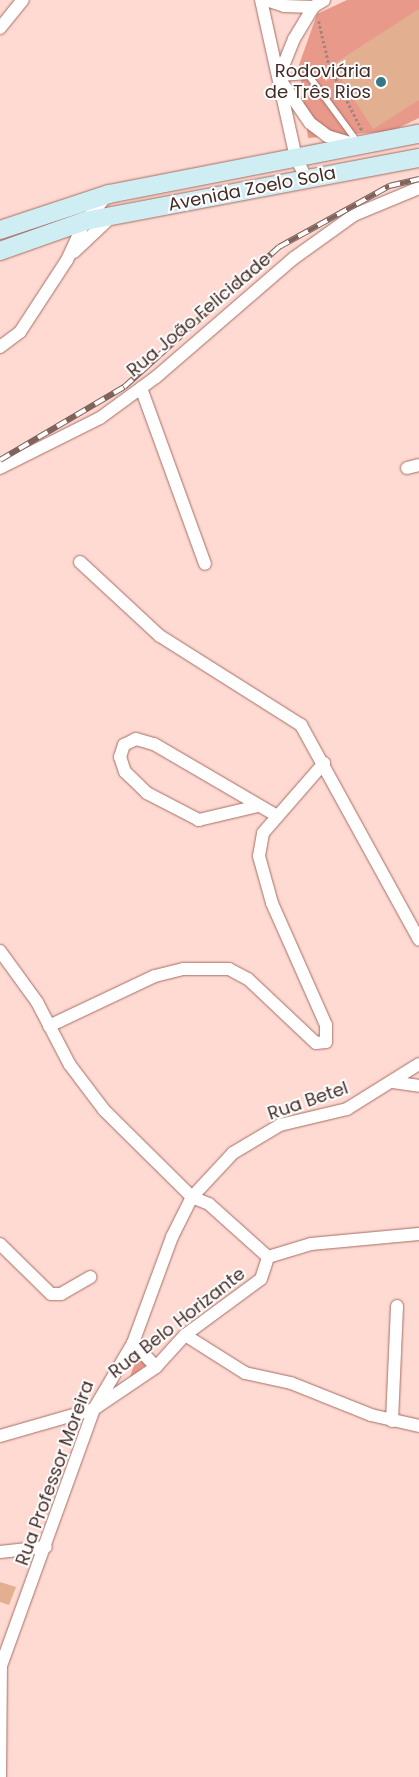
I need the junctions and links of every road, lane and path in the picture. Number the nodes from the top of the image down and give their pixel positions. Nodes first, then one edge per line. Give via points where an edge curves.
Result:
1 (23, 0) edge
2 (261, 0) edge
3 (266, 0) edge
4 (324, 0) edge
5 (313, 7) junction
6 (0, 28) edge
7 (279, 77) junction
8 (419, 134) edge
9 (360, 145) junction
10 (296, 158) junction
11 (419, 158) edge
12 (306, 178) junction
13 (419, 188) edge
14 (109, 194) junction
15 (111, 217) junction
16 (85, 222) junction
17 (0, 230) edge
18 (0, 251) edge
19 (67, 260) junction
20 (0, 346) edge
21 (141, 388) junction
22 (0, 468) edge
23 (80, 562) dead end
24 (205, 564) dead end
25 (324, 763) junction
26 (258, 806) junction
27 (277, 816) junction
28 (419, 940) edge
29 (0, 951) edge
30 (50, 1026) junction
31 (419, 1064) edge
32 (392, 1082) junction
33 (419, 1086) edge
34 (192, 1197) junction
35 (419, 1234) edge
36 (0, 1244) edge
37 (268, 1257) junction
38 (91, 1277) dead end
39 (398, 1306) dead end
40 (184, 1335) junction
41 (133, 1343) junction
42 (156, 1367) junction
43 (94, 1409) junction
44 (392, 1421) junction
45 (419, 1426) edge
46 (0, 1436) edge
47 (46, 1547) junction
48 (0, 1552) edge
49 (0, 1668) edge
50 (0, 1777) edge

1 - 6 street
2 - 7 street
3 - 5 street via 284,6
4 - 5 street
5 - 7 street
7 - 9 street via 310,124 327,136
7 - 9 lane via 309,76
7 - 10 street
8 - 9 main road, Avenida Zoelo Sola
9 - 10 main road, Avenida Zoelo Sola
10 - 12 street
10 - 14 main road, Avenida Zoelo Sola
11 - 12 main road, Avenida Zoelo Sola
12 - 15 main road, Avenida Zoelo Sola
13 - 21 street, Rua João Felicidade via 354,215 294,258
14 - 16 street
14 - 17 main road, Avenida Zoelo Sola
15 - 16 main road, Avenida Zoelo Sola
15 - 19 street
16 - 18 main road, Avenida Zoelo Sola
16 - 19 street
19 - 20 street via 20,332
21 - 22 street, Rua João Felicidade via 100,418
21 - 24 street
23 - 25 street via 160,636 301,725
25 - 27 street
25 - 28 street
26 - 26 street via 154,744 136,739 124,745 120,757 125,772 147,793 199,820
26 - 27 street
27 - 30 street via 263,833 260,856 272,903 326,1025 326,1042 316,1043 248,979 229,969 183,969 155,976
29 - 30 street
30 - 34 street via 70,1065 104,1110
31 - 32 street, Rua Betel
32 - 33 street
32 - 34 street, Rua Betel via 346,1108 280,1125 233,1153
34 - 37 street via 209,1204
34 - 41 street, Rua Professor Moreira via 172,1237
35 - 37 street via 311,1244
36 - 38 street via 51,1294 61,1294
37 - 40 street, Rua Belo Horizante via 261,1279
39 - 44 street
40 - 42 street, Rua Belo Horizante
40 - 44 street via 245,1373 292,1383
41 - 42 street
41 - 43 street, Rua Professor Moreira
42 - 43 street, Rua Belo Horizante
43 - 46 street, Rua Belo Horizante
43 - 47 street, Rua Professor Moreira
44 - 45 street
47 - 48 street
47 - 49 street, Rua Professor Moreira
49 - 50 street, Rua Professor Moreira

